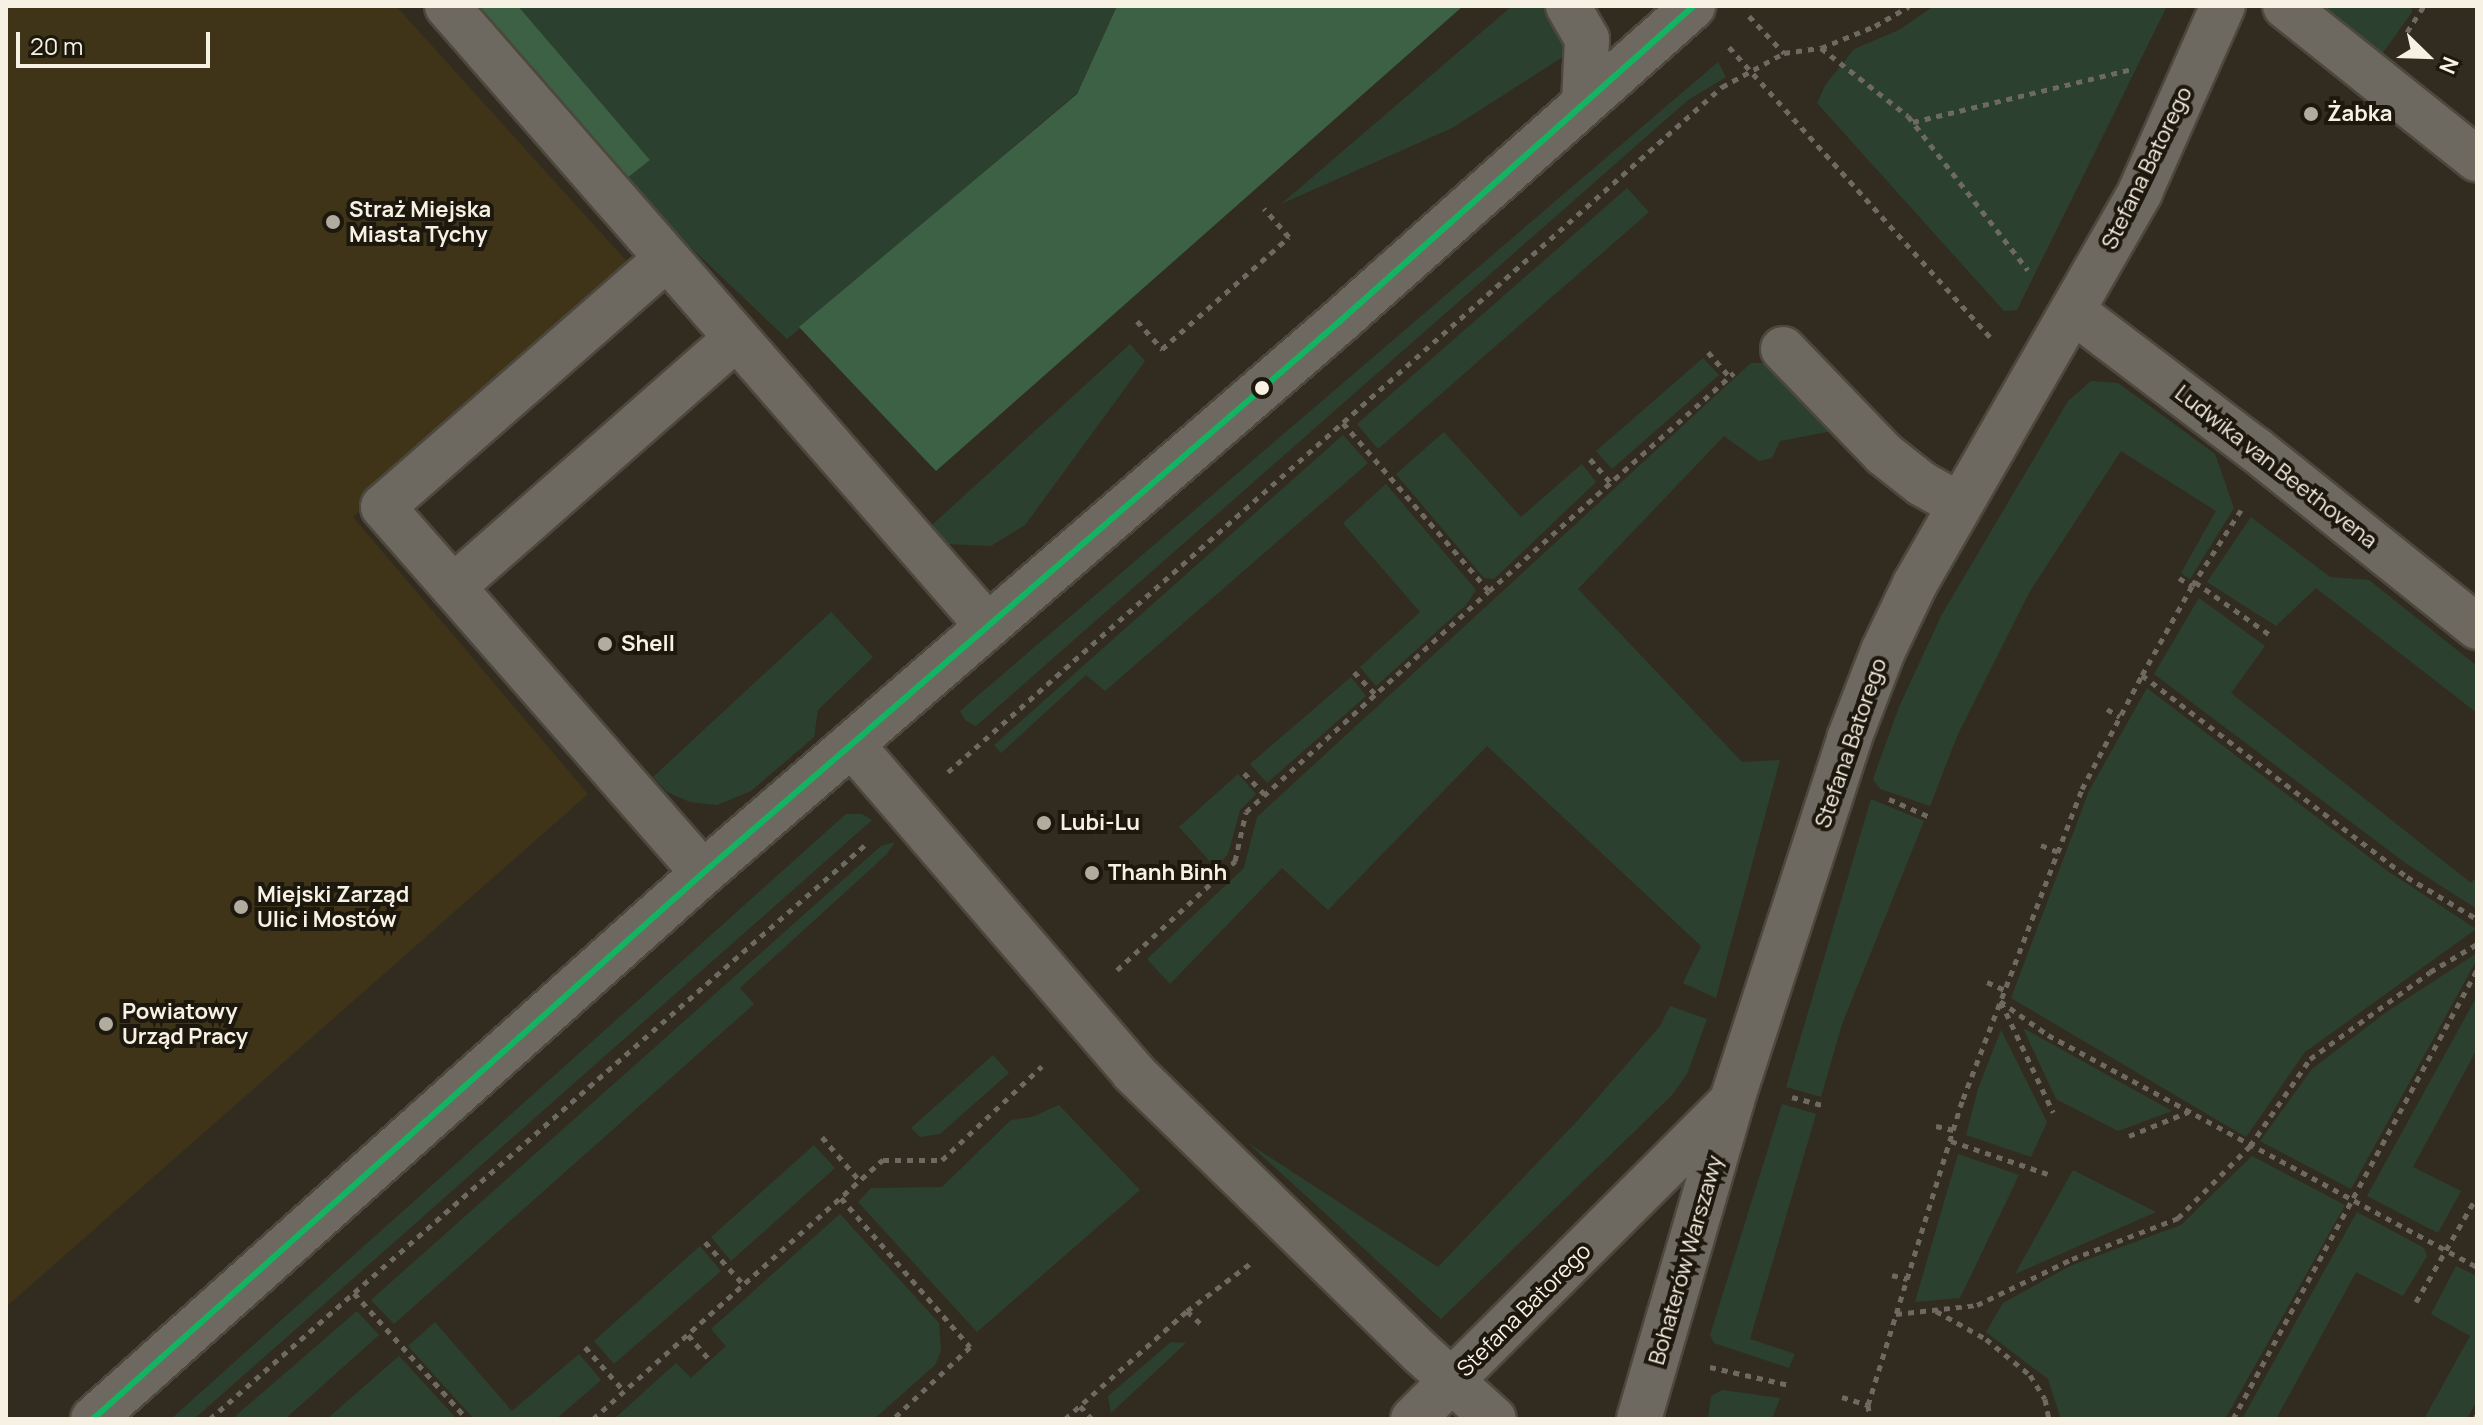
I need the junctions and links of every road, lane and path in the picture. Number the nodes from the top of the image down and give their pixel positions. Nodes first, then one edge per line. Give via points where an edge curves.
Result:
1 (447, 6) edge
2 (1568, 6) edge
3 (1693, 6) edge
4 (1740, 6) edge
5 (1909, 6) edge
6 (2223, 6) edge
7 (2285, 6) edge
8 (1821, 48) junction
9 (1784, 53) junction
10 (2135, 69) dead end
11 (1769, 91) dead end
12 (1584, 102) junction
13 (1913, 122) junction
14 (2477, 159) edge
15 (1264, 208) dead end
16 (666, 259) junction
17 (2032, 275) dead end
18 (2073, 311) junction
19 (1137, 321) dead end
20 (735, 339) junction
21 (1992, 340) dead end
22 (1783, 349) joint
23 (1708, 352) dead end
24 (1730, 377) junction
25 (1343, 423) junction
26 (1590, 459) dead end
27 (1611, 483) junction
28 (2245, 504) dead end
29 (1960, 505) junction
30 (2179, 578) dead end
31 (2193, 584) junction
32 (453, 587) junction
33 (1489, 591) junction
34 (987, 625) junction
35 (2477, 627) edge
36 (2273, 637) dead end
37 (1354, 672) dead end
38 (2142, 675) junction
39 (1376, 695) junction
40 (2107, 709) dead end
41 (2120, 717) junction
42 (853, 746) junction
43 (1244, 773) dead end
44 (1876, 793) dead end
45 (1265, 795) junction
46 (908, 808) junction
47 (1928, 816) dead end
48 (2041, 845) dead end
49 (2058, 852) junction
50 (703, 873) junction
51 (2477, 919) edge
52 (2477, 944) edge
53 (2477, 970) edge
54 (1112, 976) dead end
55 (1987, 982) dead end
56 (2005, 990) junction
57 (2000, 1001) junction
58 (1042, 1066) dead end
59 (1787, 1096) dead end
60 (1732, 1100) junction
61 (1822, 1105) dead end
62 (2053, 1112) dead end
63 (2189, 1112) junction
64 (1936, 1126) dead end
65 (1954, 1130) junction
66 (2129, 1136) dead end
67 (822, 1137) dead end
68 (1951, 1140) junction
69 (2250, 1146) junction
70 (2048, 1174) dead end
71 (860, 1181) junction
72 (841, 1198) junction
73 (2475, 1200) dead end
74 (2354, 1203) junction
75 (705, 1242) dead end
76 (2446, 1251) junction
77 (1250, 1263) dead end
78 (2477, 1267) edge
79 (1892, 1275) dead end
80 (1907, 1279) junction
81 (744, 1285) junction
82 (354, 1293) junction
83 (2416, 1302) dead end
84 (1934, 1310) junction
85 (1187, 1311) junction
86 (1896, 1315) junction
87 (1203, 1326) dead end
88 (688, 1335) junction
89 (585, 1347) dead end
90 (710, 1360) dead end
91 (1698, 1364) dead end
92 (1452, 1382) junction
93 (1789, 1385) dead end
94 (624, 1391) junction
95 (1842, 1397) dead end
96 (1868, 1405) junction
97 (1080, 1406) junction
98 (93, 1419) edge
99 (210, 1419) edge
100 (467, 1419) edge
101 (593, 1419) edge
102 (893, 1419) edge
103 (1065, 1419) edge
104 (1092, 1419) edge
105 (1413, 1419) edge
106 (1494, 1419) edge
107 (1639, 1419) edge
108 (1870, 1419) edge
109 (2049, 1419) edge
110 (2233, 1419) edge

1 - 16 street
2 - 12 street via 1587,39
3 - 12 street
4 - 9 path
5 - 8 path
6 - 18 street, Stefana Batorego via 2140,192
7 - 14 street
8 - 9 path
8 - 13 path
9 - 25 path via 1722,87
10 - 13 path
11 - 21 path
12 - 34 street
13 - 17 path
15 - 19 path via 1289,237 1162,349
16 - 20 street
16 - 32 street via 383,507
18 - 29 street, Stefana Batorego
18 - 35 street, Ludwika van Beethovena
20 - 32 street
20 - 34 street
22 - 24 path via 1751,358
22 - 29 street via 1884,454
23 - 24 path
24 - 27 path
25 - 33 path
25 - 46 path
26 - 27 path
27 - 33 path
28 - 31 path
29 - 60 street, Stefana Batorego via 1915,584 1855,724
30 - 31 path
31 - 36 path
31 - 38 path
32 - 50 street
33 - 39 path
34 - 42 street
37 - 39 path
38 - 41 path
38 - 51 path via 2407,877
39 - 45 path
40 - 41 path
41 - 49 path via 2082,789
42 - 46 street
42 - 50 street
43 - 45 path
44 - 47 path
45 - 54 path via 1246,812 1235,861
46 - 82 path
46 - 92 street via 1133,1072
48 - 49 path
49 - 56 path
50 - 98 street
52 - 69 path via 2310,1059
53 - 74 path
55 - 56 path
56 - 57 path
57 - 62 path
57 - 63 path via 2048,1035
57 - 65 path
58 - 71 path via 942,1160 883,1160
59 - 61 path
60 - 92 street, Stefana Batorego
60 - 107 street, Bohaterów Warszawy
63 - 66 path
63 - 69 path
64 - 65 path
65 - 68 path
67 - 71 path
68 - 70 path
68 - 80 path
69 - 74 path
69 - 84 path via 2178,1218 2072,1259 1977,1305
71 - 72 path
72 - 81 path
72 - 102 path via 970,1347
73 - 76 path
74 - 76 path
74 - 110 path
75 - 81 path
76 - 78 path
76 - 83 path
77 - 85 path
79 - 80 path
80 - 86 path
81 - 88 path
82 - 99 path
82 - 100 path
84 - 86 path
84 - 109 path via 1986,1339 2030,1375 2045,1399
85 - 87 path
85 - 97 path
86 - 96 path
88 - 90 path
88 - 94 path
89 - 94 path
91 - 93 path
92 - 105 street, Stefana Batorego
92 - 106 street
94 - 101 path
95 - 96 path
96 - 108 path
97 - 103 path
97 - 104 path

